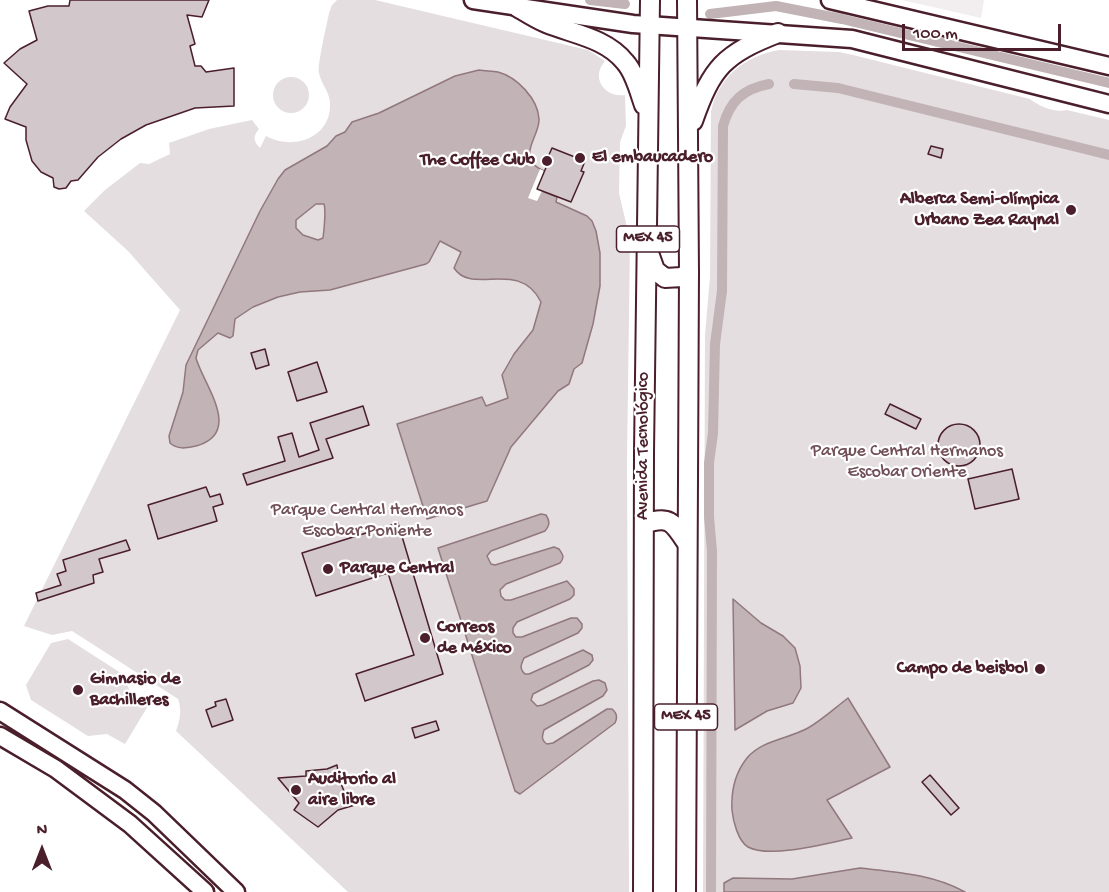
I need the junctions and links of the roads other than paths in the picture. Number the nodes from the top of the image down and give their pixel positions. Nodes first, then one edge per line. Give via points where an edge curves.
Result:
1 (473, 0) edge
2 (650, 0) edge
3 (830, 0) edge
4 (687, 1) edge
5 (517, 8) junction
6 (650, 22) junction
7 (686, 25) junction
8 (778, 33) junction
9 (1109, 66) edge
10 (1109, 104) edge
11 (649, 118) junction
12 (689, 134) junction
13 (648, 249) junction
14 (689, 272) junction
15 (644, 524) junction
16 (686, 542) junction
17 (0, 711) edge
18 (0, 736) edge
19 (212, 869) junction
20 (200, 888) edge
21 (236, 892) edge
22 (643, 892) edge
23 (686, 892) edge

1 - 5 main road
2 - 6 main road, Avenida Tecnológico / MEX 45
3 - 9 main road
4 - 7 main road, MEX 45
5 - 6 main road
5 - 11 main road via 616,53 630,70
6 - 7 main road
6 - 11 main road, Avenida Tecnológico / MEX 45
7 - 8 main road
7 - 12 main road, MEX 45
8 - 10 main road via 852,39
8 - 12 main road via 753,42 711,76
11 - 13 main road, Avenida Tecnológico / MEX 45
12 - 14 main road, MEX 45
13 - 14 main road via 655,270 665,278 682,277
13 - 15 main road, Avenida Tecnológico / MEX 45
14 - 16 main road, MEX 45
15 - 16 main road via 671,521
15 - 22 main road, Avenida Tecnológico / MEX 45
16 - 23 main road, MEX 45
17 - 19 main road via 126,790
18 - 20 main road via 56,769 130,824
19 - 20 main road
19 - 21 main road

